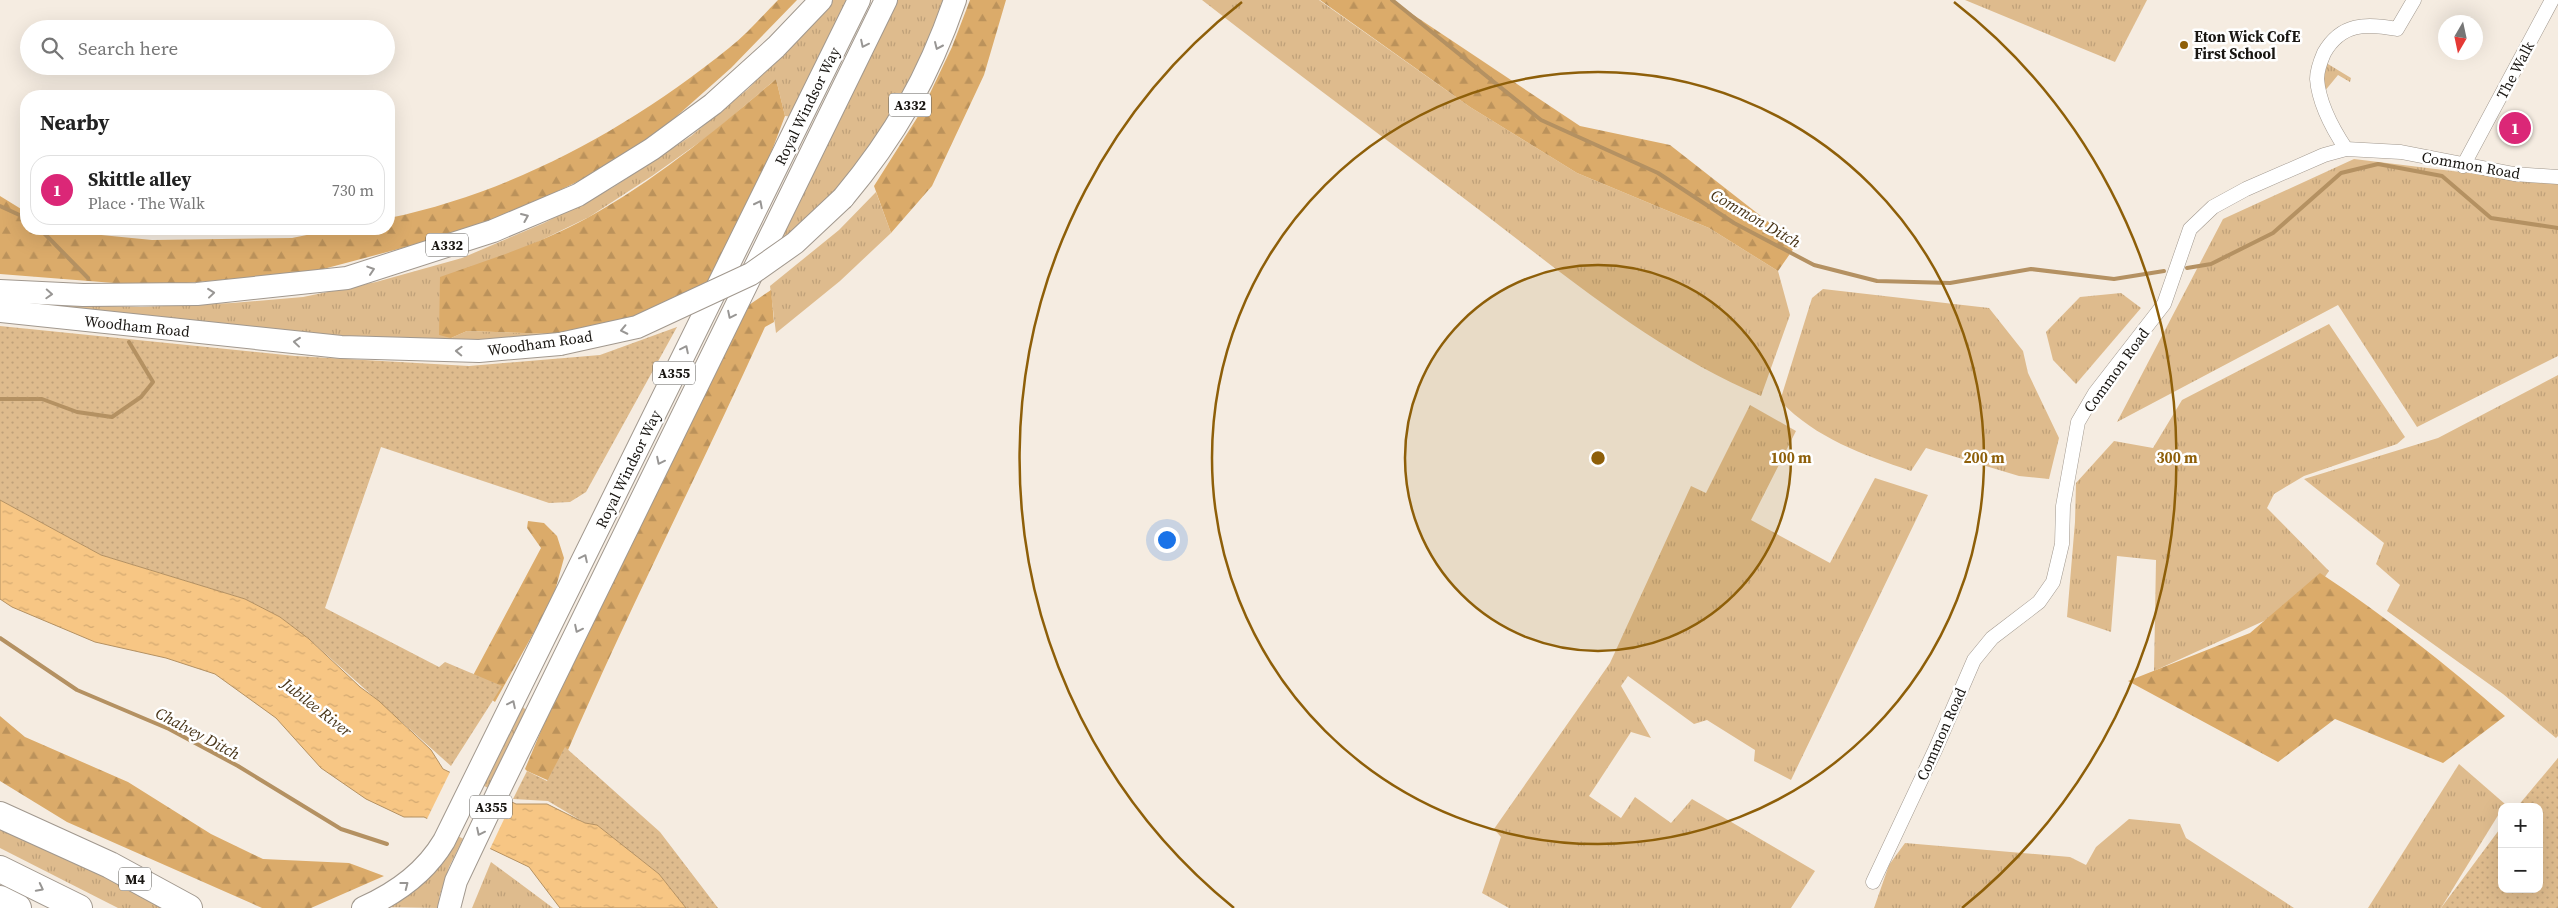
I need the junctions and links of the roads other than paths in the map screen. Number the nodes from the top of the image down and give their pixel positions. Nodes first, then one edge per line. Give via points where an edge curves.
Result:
1 (821, 0) edge
2 (859, 0) edge
3 (886, 0) edge
4 (955, 0) edge
5 (2414, 0) edge
6 (2552, 0) edge
7 (2346, 149) junction
8 (2463, 166) junction
9 (2558, 177) edge
10 (0, 291) edge
11 (0, 312) edge
12 (0, 815) edge
13 (0, 869) edge
14 (1873, 882) dead end
15 (0, 899) edge
16 (18, 908) edge
17 (79, 908) edge
18 (189, 908) edge
19 (362, 908) edge
20 (448, 908) edge

10 -> 1 main road, Woodham Road / A332 via 83,295 197,294 347,278 493,230 578,195 652,150 713,104 776,47
19 -> 2 main road, Royal Windsor Way / A355 via 409,882 429,862 444,840
3 -> 20 main road, Royal Windsor Way / A355 via 515,756 452,890
4 -> 11 main road, Woodham Road / A332, bridge via 919,89 885,143 843,198 795,243 751,274 637,327 560,344 479,351 342,347
5 - 7 street via 2397,29 2374,25 2353,27 2332,40 2322,58 2317,78 2323,103 2332,128
6 - 8 street, The Walk
7 - 8 street, Common Road via 2401,152
7 - 14 street, Common Road via 2246,189 2213,207 2190,229 2164,304 2095,394 2078,422 2063,506 2062,544 2052,582 2039,602 1992,638 1974,660
8 - 9 street, Common Road
12 - 18 highway, M4 via 110,866
13 -> 17 highway
15 - 16 highway

